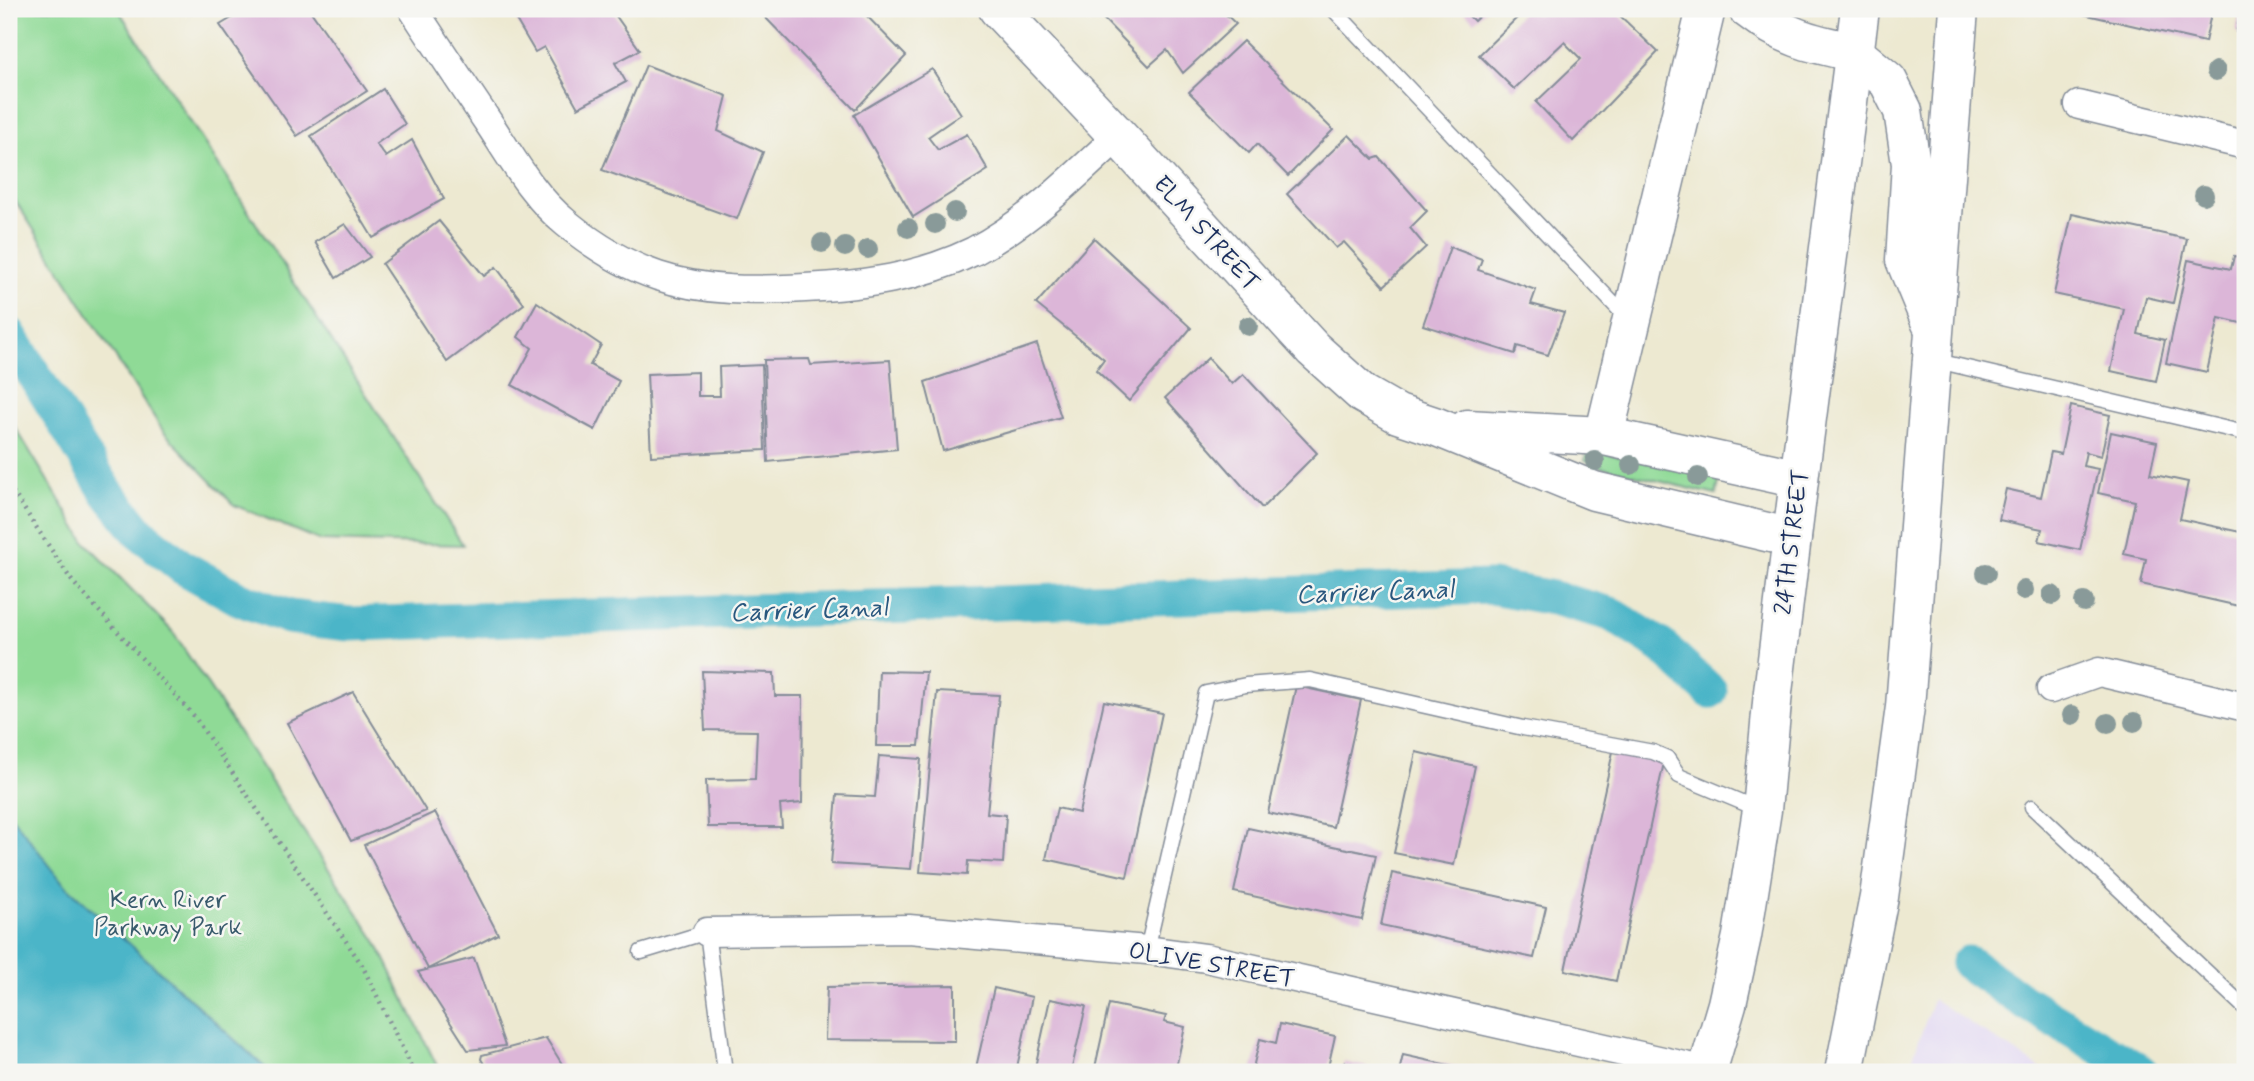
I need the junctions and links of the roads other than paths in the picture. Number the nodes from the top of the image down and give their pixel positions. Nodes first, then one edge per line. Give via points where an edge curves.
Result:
1 (413, 9) edge
2 (998, 9) edge
3 (1333, 9) edge
4 (1706, 9) edge
5 (1748, 9) edge
6 (1860, 9) edge
7 (1959, 9) edge
8 (1853, 52) junction
9 (2080, 104) dead end
10 (1118, 136) junction
11 (2245, 145) edge
12 (1630, 321) junction
13 (1934, 345) junction
14 (1437, 427) junction
15 (2245, 433) edge
16 (1604, 436) junction
17 (1799, 479) junction
18 (1792, 538) junction
19 (2051, 689) dead end
20 (2245, 707) edge
21 (2032, 807) dead end
22 (1762, 810) junction
23 (707, 932) junction
24 (1147, 950) junction
25 (641, 952) dead end
26 (2245, 1008) edge
27 (720, 1071) edge
28 (1707, 1072) edge
29 (1844, 1072) edge

1 - 10 street via 528,184 565,223 609,254 657,276 710,288 758,291 864,285 920,272 973,251 1022,221
2 - 10 main road, ELM STREET
3 - 12 lane
4 - 12 main road
5 - 8 main road via 1799,40
6 - 8 main road, 24TH STREET
7 - 13 main road
8 - 13 main road via 1888,81 1903,111 1911,164 1905,260
8 - 17 main road, 24TH STREET
9 - 11 street
10 - 14 main road, ELM STREET via 1334,369 1363,394 1398,414
12 - 16 main road
13 - 15 lane
13 - 29 main road via 1900,748 1879,897
14 - 16 main road, ELM STREET
14 - 18 main road, ELM STREET via 1594,491
16 - 17 main road, ELM STREET
17 - 18 main road, 24TH STREET
18 - 22 main road, 24TH STREET
19 - 20 street via 2099,672
21 - 26 lane
22 - 24 lane via 1679,776 1667,758 1653,752 1310,680 1206,693
22 - 28 main road, 24TH STREET via 1742,936
23 - 24 street, OLIVE STREET via 909,929
23 - 25 lane
23 - 27 lane
24 - 28 street, OLIVE STREET via 1206,958

